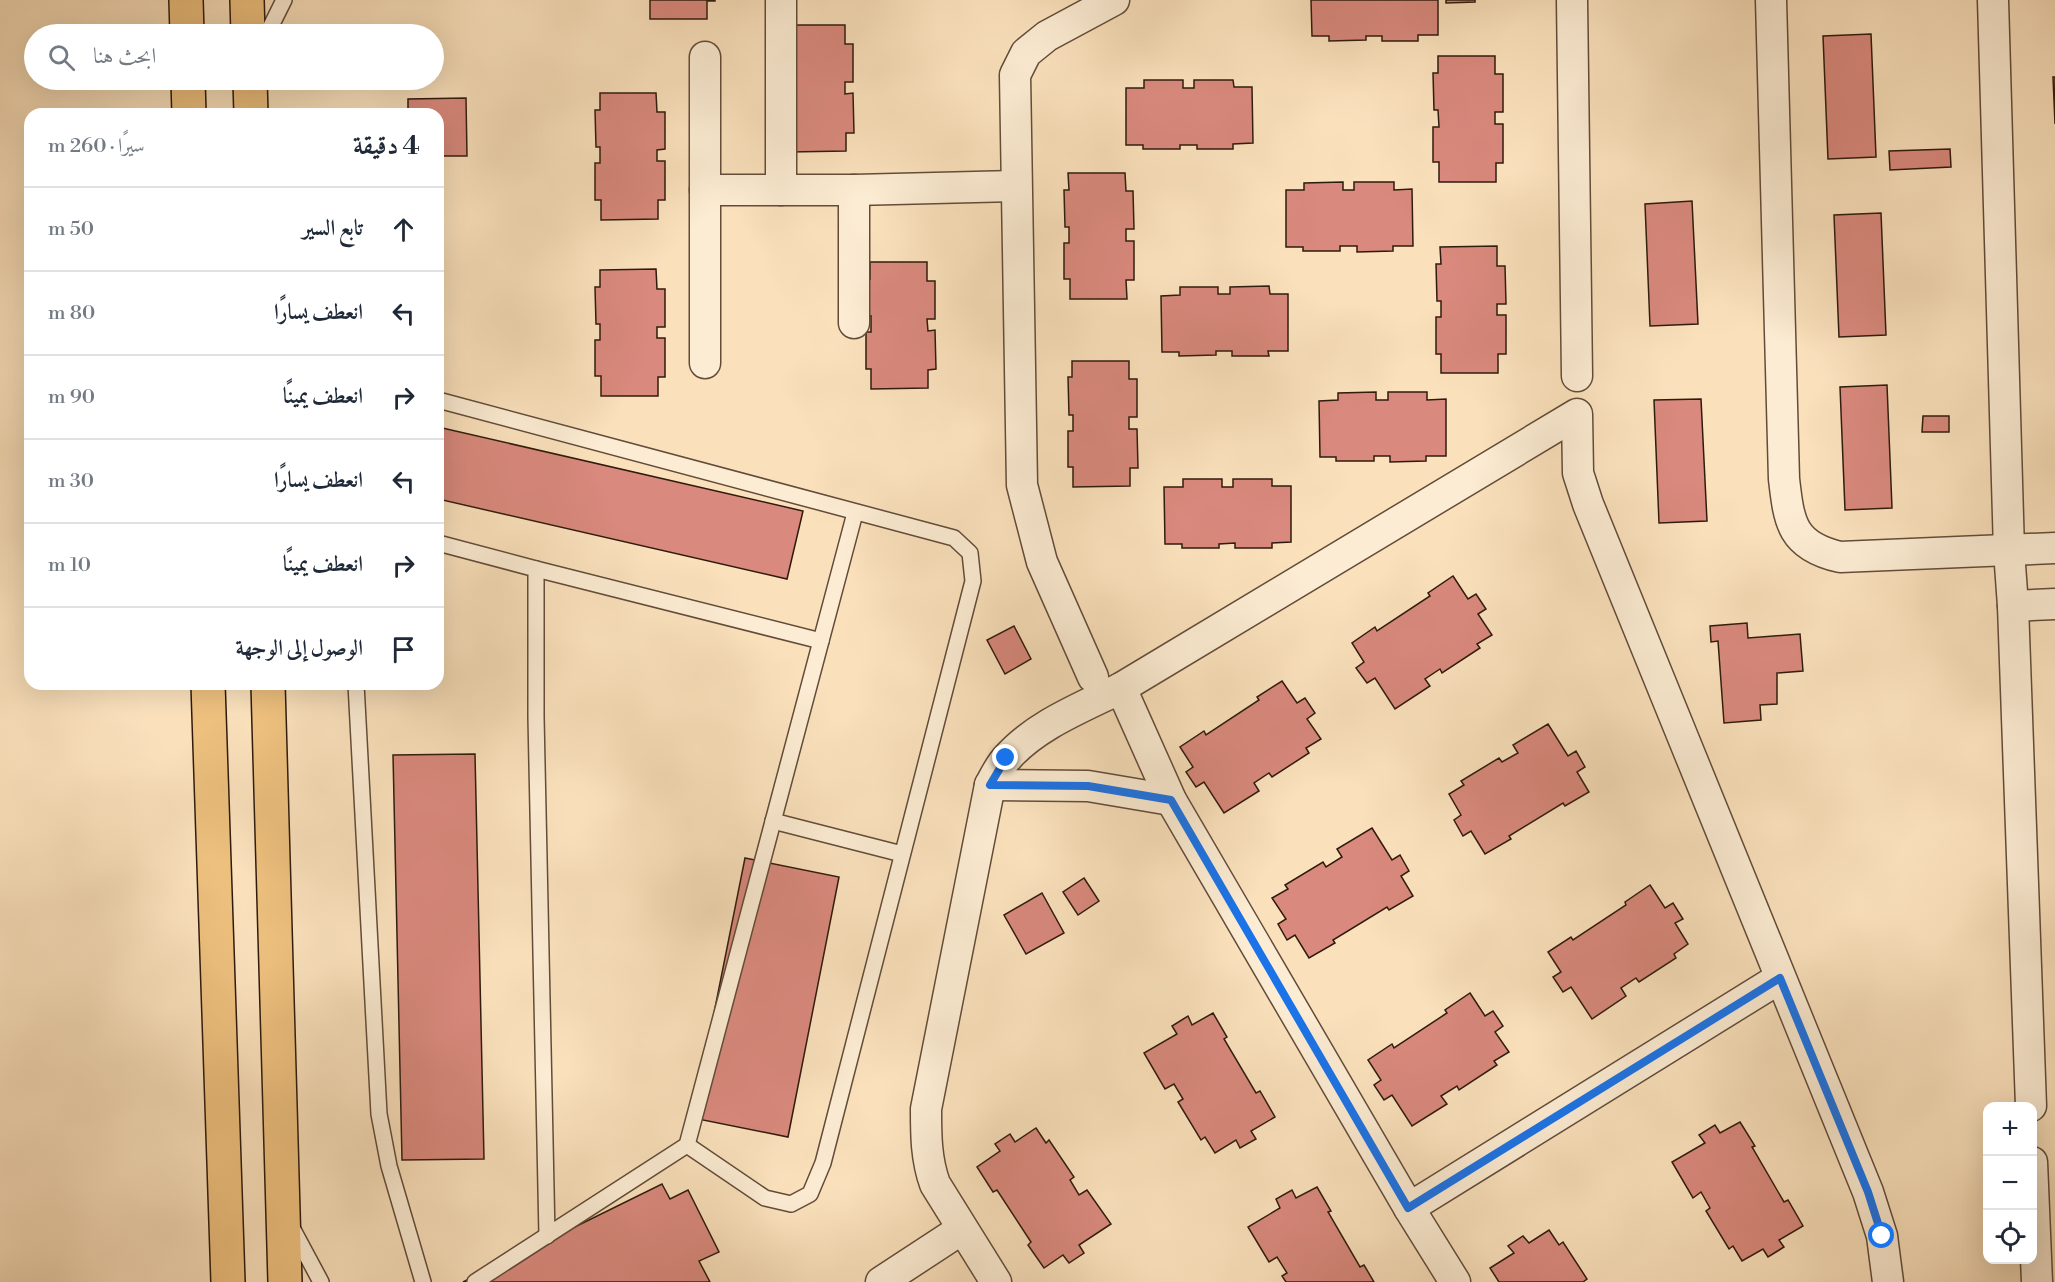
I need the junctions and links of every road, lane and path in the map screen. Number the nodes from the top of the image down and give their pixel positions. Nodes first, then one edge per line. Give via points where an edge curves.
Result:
1 (186, 0) edge
2 (248, 0) edge
3 (284, 0) edge
4 (781, 0) edge
5 (1114, 0) edge
6 (1572, 0) edge
7 (1771, 0) edge
8 (1993, 0) edge
9 (187, 24) edge
10 (248, 24) edge
11 (272, 24) edge
12 (705, 57) dead end
13 (188, 90) edge
14 (250, 90) edge
15 (189, 108) edge
16 (251, 108) edge
17 (1015, 186) junction
18 (705, 190) junction
19 (781, 190) junction
20 (854, 190) junction
21 (854, 323) dead end
22 (705, 363) dead end
23 (1577, 376) dead end
24 (444, 402) edge
25 (855, 513) junction
26 (444, 545) edge
27 (2055, 549) edge
28 (2009, 551) junction
29 (536, 569) junction
30 (2055, 604) edge
31 (2013, 606) junction
32 (821, 641) junction
33 (1093, 677) dead end
34 (1121, 688) junction
35 (208, 690) edge
36 (268, 690) edge
37 (356, 690) edge
38 (990, 785) junction
39 (1171, 800) junction
40 (773, 821) junction
41 (902, 854) junction
42 (1780, 978) junction
43 (2031, 1102) edge
44 (687, 1145) junction
45 (1408, 1208) junction
46 (2034, 1210) edge
47 (283, 1212) junction
48 (962, 1229) junction
49 (547, 1236) junction
50 (228, 1282) edge
51 (285, 1282) edge
52 (321, 1282) edge
53 (423, 1282) edge
54 (475, 1282) edge
55 (881, 1282) edge
56 (996, 1282) edge
57 (1455, 1282) edge
58 (1888, 1282) edge
59 (2037, 1282) edge

1 - 9 highway
2 - 10 highway
3 - 11 lane
4 - 19 street
5 - 17 street via 1047,36 1022,60 1015,75
6 - 23 street
7 - 28 street via 1784,479 1788,514 1794,528 1820,552 1840,556
8 - 28 street
12 - 18 street
13 - 15 highway
14 - 16 highway
17 - 20 street
17 - 33 street via 1022,485 1042,562
18 - 19 street
18 - 22 street
19 - 20 street
20 - 21 street
24 - 25 lane
25 - 32 lane
25 - 41 lane via 954,538 970,553 973,580
26 - 29 lane
27 - 28 street
28 - 31 street
29 - 32 lane
29 - 49 lane
30 - 31 street
31 - 43 street
32 - 40 lane
34 - 38 street via 1024,742 1006,758
34 - 39 street
34 - 42 street via 1577,414 1578,473 1588,504
35 - 50 highway
36 - 47 highway
37 - 53 lane via 379,1114 389,1166
38 - 39 street via 1088,786
38 - 48 street via 926,1109 928,1166
39 - 45 street
40 - 41 lane
40 - 44 lane
41 - 44 lane via 823,1163 810,1194 791,1204 765,1198
42 - 45 street
42 - 58 street via 1868,1192 1882,1236
44 - 49 lane
45 - 57 street
46 - 59 street
47 - 51 highway
47 - 52 lane
48 - 55 street
48 - 56 street
49 - 54 lane

